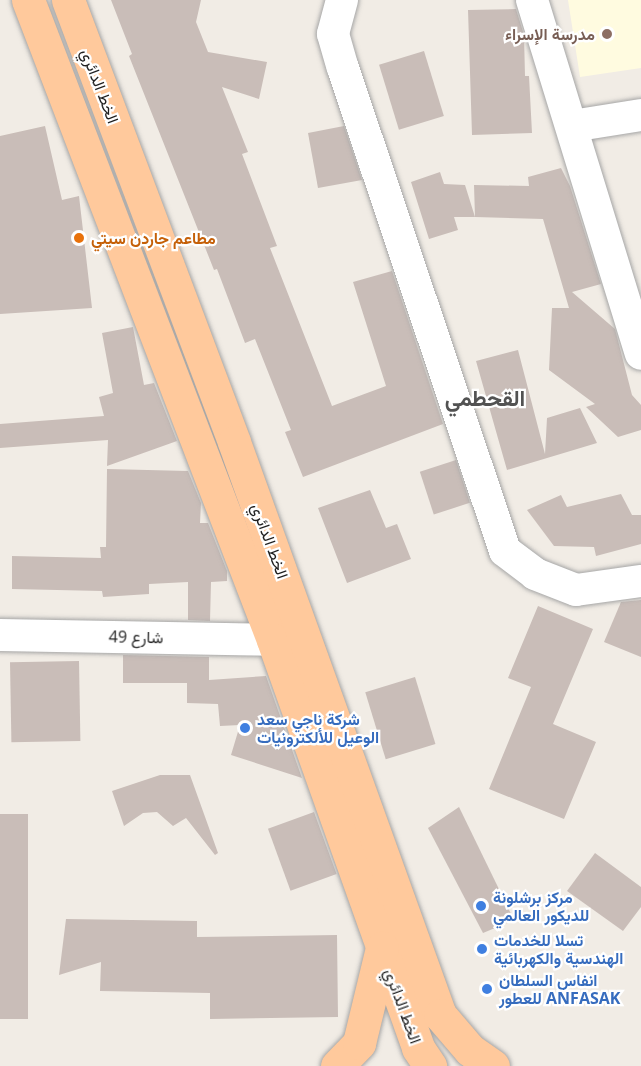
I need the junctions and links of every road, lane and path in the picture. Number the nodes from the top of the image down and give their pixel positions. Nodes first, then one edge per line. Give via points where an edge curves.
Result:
1 (28, 0) edge
2 (68, 0) edge
3 (342, 0) edge
4 (532, 0) edge
5 (641, 115) edge
6 (572, 126) junction
7 (641, 354) edge
8 (234, 442) junction
9 (202, 455) junction
10 (641, 581) edge
11 (0, 635) edge
12 (273, 640) junction
13 (382, 948) junction
14 (337, 1066) edge
15 (430, 1066) edge
16 (493, 1066) edge

1 - 9 main road, الخط الدائري
2 - 8 main road, الخط الدائري
3 - 10 street via 333,34 343,68 505,552 535,574 576,590
4 - 6 street
5 - 6 street
6 - 7 street
8 - 9 main road
8 - 16 main road, الخط الدائري via 440,1015 470,1050
9 - 12 main road, الخط الدائري
11 - 12 street, شارع 49
12 - 13 main road, الخط الدائري
13 - 14 main road via 358,1043
13 - 15 main road, الخط الدائري via 418,1048

